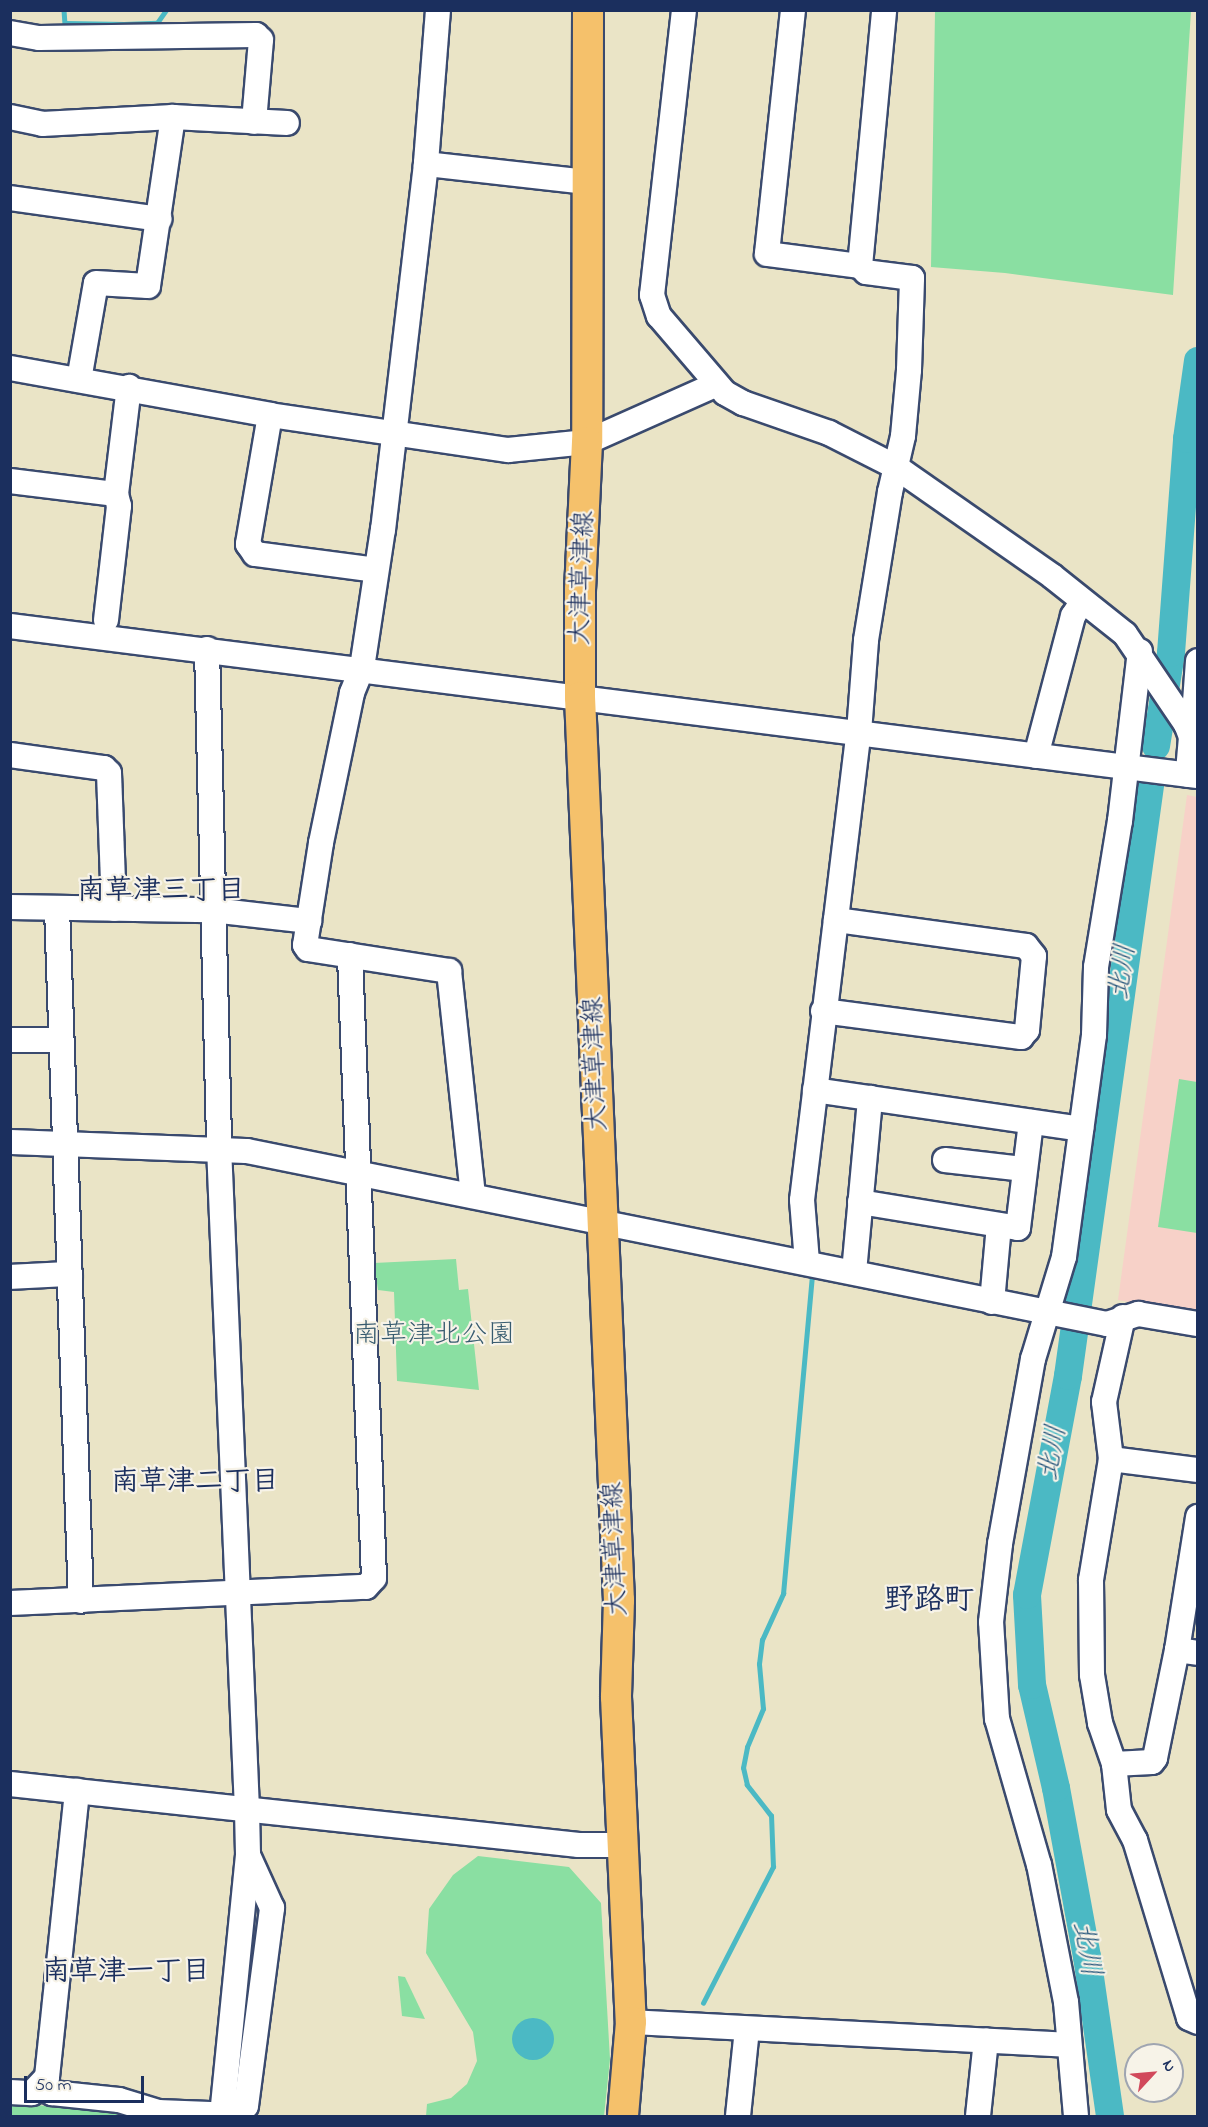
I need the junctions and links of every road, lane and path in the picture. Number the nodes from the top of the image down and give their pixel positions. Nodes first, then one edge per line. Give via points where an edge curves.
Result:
1 (438, 10) edge
2 (588, 10) edge
3 (684, 10) edge
4 (793, 10) edge
5 (884, 10) edge
6 (10, 33) edge
7 (10, 117) edge
8 (173, 117) junction
9 (254, 122) junction
10 (287, 123) dead end
11 (426, 164) junction
12 (586, 182) junction
13 (10, 198) edge
14 (159, 219) junction
15 (860, 266) junction
16 (10, 368) edge
17 (79, 380) junction
18 (715, 385) junction
19 (129, 387) junction
20 (270, 415) junction
21 (393, 433) junction
22 (587, 442) junction
23 (896, 467) junction
24 (10, 481) edge
25 (116, 494) junction
26 (376, 570) junction
27 (1082, 602) junction
28 (106, 620) dead end
29 (10, 626) edge
30 (207, 649) junction
31 (1143, 656) junction
32 (1197, 661) edge
33 (362, 668) junction
34 (580, 697) junction
35 (1184, 721) junction
36 (859, 732) junction
37 (10, 755) edge
38 (1036, 756) junction
39 (1130, 768) junction
40 (1185, 775) edge
41 (10, 907) edge
42 (57, 908) junction
43 (114, 909) junction
44 (212, 910) junction
45 (836, 920) junction
46 (309, 921) junction
47 (350, 955) junction
48 (823, 1011) junction
49 (10, 1040) edge
50 (59, 1040) junction
51 (815, 1090) junction
52 (870, 1098) junction
53 (1031, 1122) junction
54 (1081, 1129) junction
55 (10, 1142) edge
56 (64, 1142) junction
57 (219, 1148) junction
58 (945, 1160) dead end
59 (1024, 1168) junction
60 (360, 1173) junction
61 (473, 1196) junction
62 (860, 1202) junction
63 (600, 1221) junction
64 (999, 1225) junction
65 (807, 1262) junction
66 (854, 1272) junction
67 (70, 1274) junction
68 (10, 1277) edge
69 (992, 1302) junction
70 (1049, 1313) junction
71 (1115, 1321) junction
72 (1197, 1324) edge
73 (1111, 1458) junction
74 (1197, 1470) edge
75 (1197, 1517) edge
76 (237, 1594) junction
77 (81, 1601) junction
78 (10, 1603) edge
79 (1187, 1651) edge
80 (1114, 1764) junction
81 (10, 1784) edge
82 (77, 1791) junction
83 (247, 1810) junction
84 (623, 1845) junction
85 (248, 1855) junction
86 (631, 2022) junction
87 (1197, 2022) edge
88 (747, 2029) junction
89 (986, 2040) junction
90 (1068, 2045) junction
91 (41, 2087) junction
92 (10, 2092) edge
93 (223, 2106) dead end
94 (623, 2116) edge
95 (738, 2116) edge
96 (978, 2116) edge
97 (1076, 2116) edge

1 - 11 street
2 - 12 main road, 大津草津線
3 - 18 street via 652,295 659,316
4 - 15 street via 767,254
5 - 15 street
6 - 9 street via 39,38 256,35 261,40
7 - 8 street via 42,124
8 - 9 street
8 - 14 street
9 - 10 street
11 - 12 street
11 - 21 street
12 - 22 main road, 大津草津線
13 - 14 street
14 - 17 street via 148,286 96,283
15 - 23 street via 866,272 912,278 903,436
16 - 17 street
17 - 19 street
18 - 22 street
18 - 23 street via 743,403 829,433
19 - 20 street
19 - 25 street
20 - 21 street
20 - 26 street via 248,544 255,554
21 - 22 street via 508,450
21 - 26 street
22 - 34 main road, 大津草津線
23 - 27 street via 1052,576
23 - 36 street via 866,640
24 - 25 street
25 - 28 street via 119,506
26 - 33 street
27 - 31 street via 1125,634
27 - 38 street via 1073,616
29 - 30 street
30 - 33 street
30 - 44 street
31 - 35 street
31 - 39 street
32 - 35 street via 1195,702
33 - 34 street
33 - 46 street via 352,693
34 - 36 street
34 - 63 main road, 大津草津線 via 583,820 595,998
35 - 40 street via 1191,737
36 - 38 street
36 - 45 street
37 - 43 street via 104,768 109,773
38 - 39 street
39 - 40 street
39 - 54 street via 1096,967 1094,1035
41 - 42 street
42 - 43 street
42 - 50 street
43 - 44 street
44 - 46 street
44 - 57 street
45 - 48 street
45 - 48 street via 1026,946 1034,956 1027,1030 1021,1037
46 - 47 street via 308,949
47 - 60 street
47 - 61 street via 449,971
48 - 51 street
49 - 50 street
50 - 56 street
51 - 52 street
51 - 65 street via 802,1200
52 - 53 street
52 - 62 street
53 - 54 street
53 - 59 street
54 - 70 street via 1064,1257
55 - 56 street
56 - 57 street
56 - 67 street
57 - 60 street
57 - 76 street
58 - 59 street
59 - 64 street via 1018,1228
60 - 61 street
60 - 76 street via 374,1578 366,1587
61 - 63 street
62 - 64 street
62 - 66 street
63 - 65 street
63 - 84 main road, 大津草津線 via 619,1600 616,1697
64 - 69 street
65 - 66 street
66 - 69 street
67 - 68 street
67 - 77 street
69 - 70 street
70 - 71 street
70 - 90 street via 1033,1359 1000,1544 991,1622 998,1719 1039,1865 1066,2002
71 - 72 street via 1138,1314
71 - 73 street via 1104,1402
73 - 74 street
73 - 80 street via 1091,1580 1090,1631 1100,1723
75 - 79 street
76 - 77 street
76 - 83 street
77 - 78 street
79 - 80 street via 1155,1758 1152,1762
80 - 87 street via 1119,1810 1136,1840 1189,2018
81 - 82 street
82 - 83 street
82 - 91 street via 47,2077
83 - 84 street via 579,1845
83 - 85 street
84 - 86 main road, 大津草津線
85 - 91 street via 272,1908 246,2106 236,2115 158,2112 119,2100 52,2094
85 - 93 street
86 - 88 street
86 - 94 main road, 大津草津線
88 - 89 street
88 - 95 street
89 - 90 street
89 - 96 street
90 - 97 street
91 - 92 street via 32,2093

